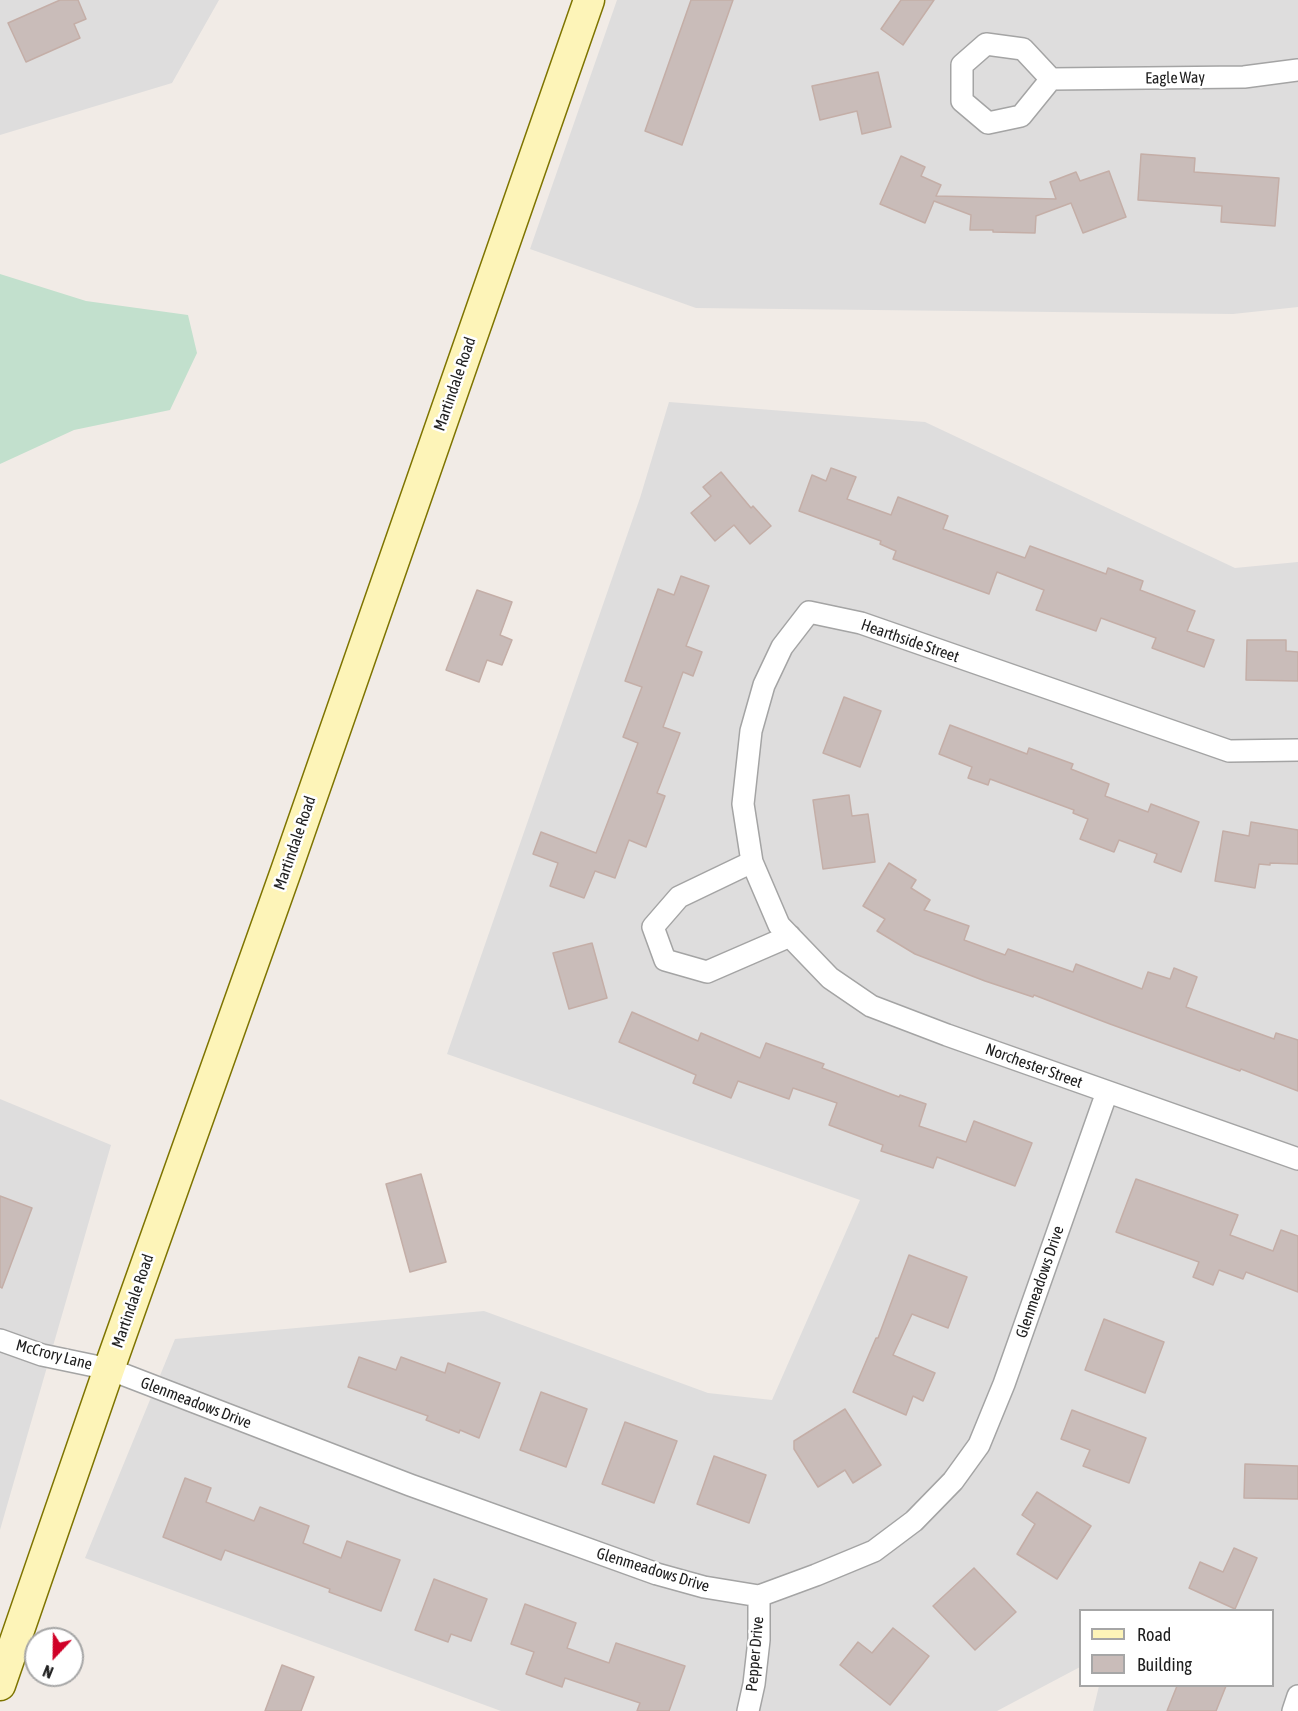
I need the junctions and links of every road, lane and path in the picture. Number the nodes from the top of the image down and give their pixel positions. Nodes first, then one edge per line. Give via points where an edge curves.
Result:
1 (589, 0) edge
2 (1298, 70) edge
3 (1051, 79) dead end
4 (1298, 750) edge
5 (752, 862) junction
6 (765, 895) joint
7 (790, 936) junction
8 (1107, 1092) junction
9 (1298, 1160) edge
10 (0, 1340) edge
11 (109, 1369) junction
12 (759, 1596) junction
13 (0, 1685) edge
14 (1298, 1696) edge
15 (748, 1711) edge
16 (1293, 1711) edge

1 - 11 street, Martindale Road
2 - 3 street, Eagle Way via 1244,77
4 - 5 street, Hearthside Street via 1229,751 861,623 809,612 782,647 764,685 751,730 743,804
5 - 6 street, Hearthside Street
5 - 7 street via 679,897 653,927 665,960 707,972
6 - 7 street, Norchester Street via 779,925
7 - 8 street, Norchester Street via 830,978 871,1006
8 - 9 street, Norchester Street
8 - 12 street, Glenmeadows Drive via 979,1445 953,1481 914,1521 874,1551
10 - 11 street, McCrory Lane via 42,1355
11 - 12 street, Glenmeadows Drive via 410,1485 657,1574
11 - 13 street, Martindale Road
12 - 15 street, Pepper Drive via 759,1640
14 - 16 street

